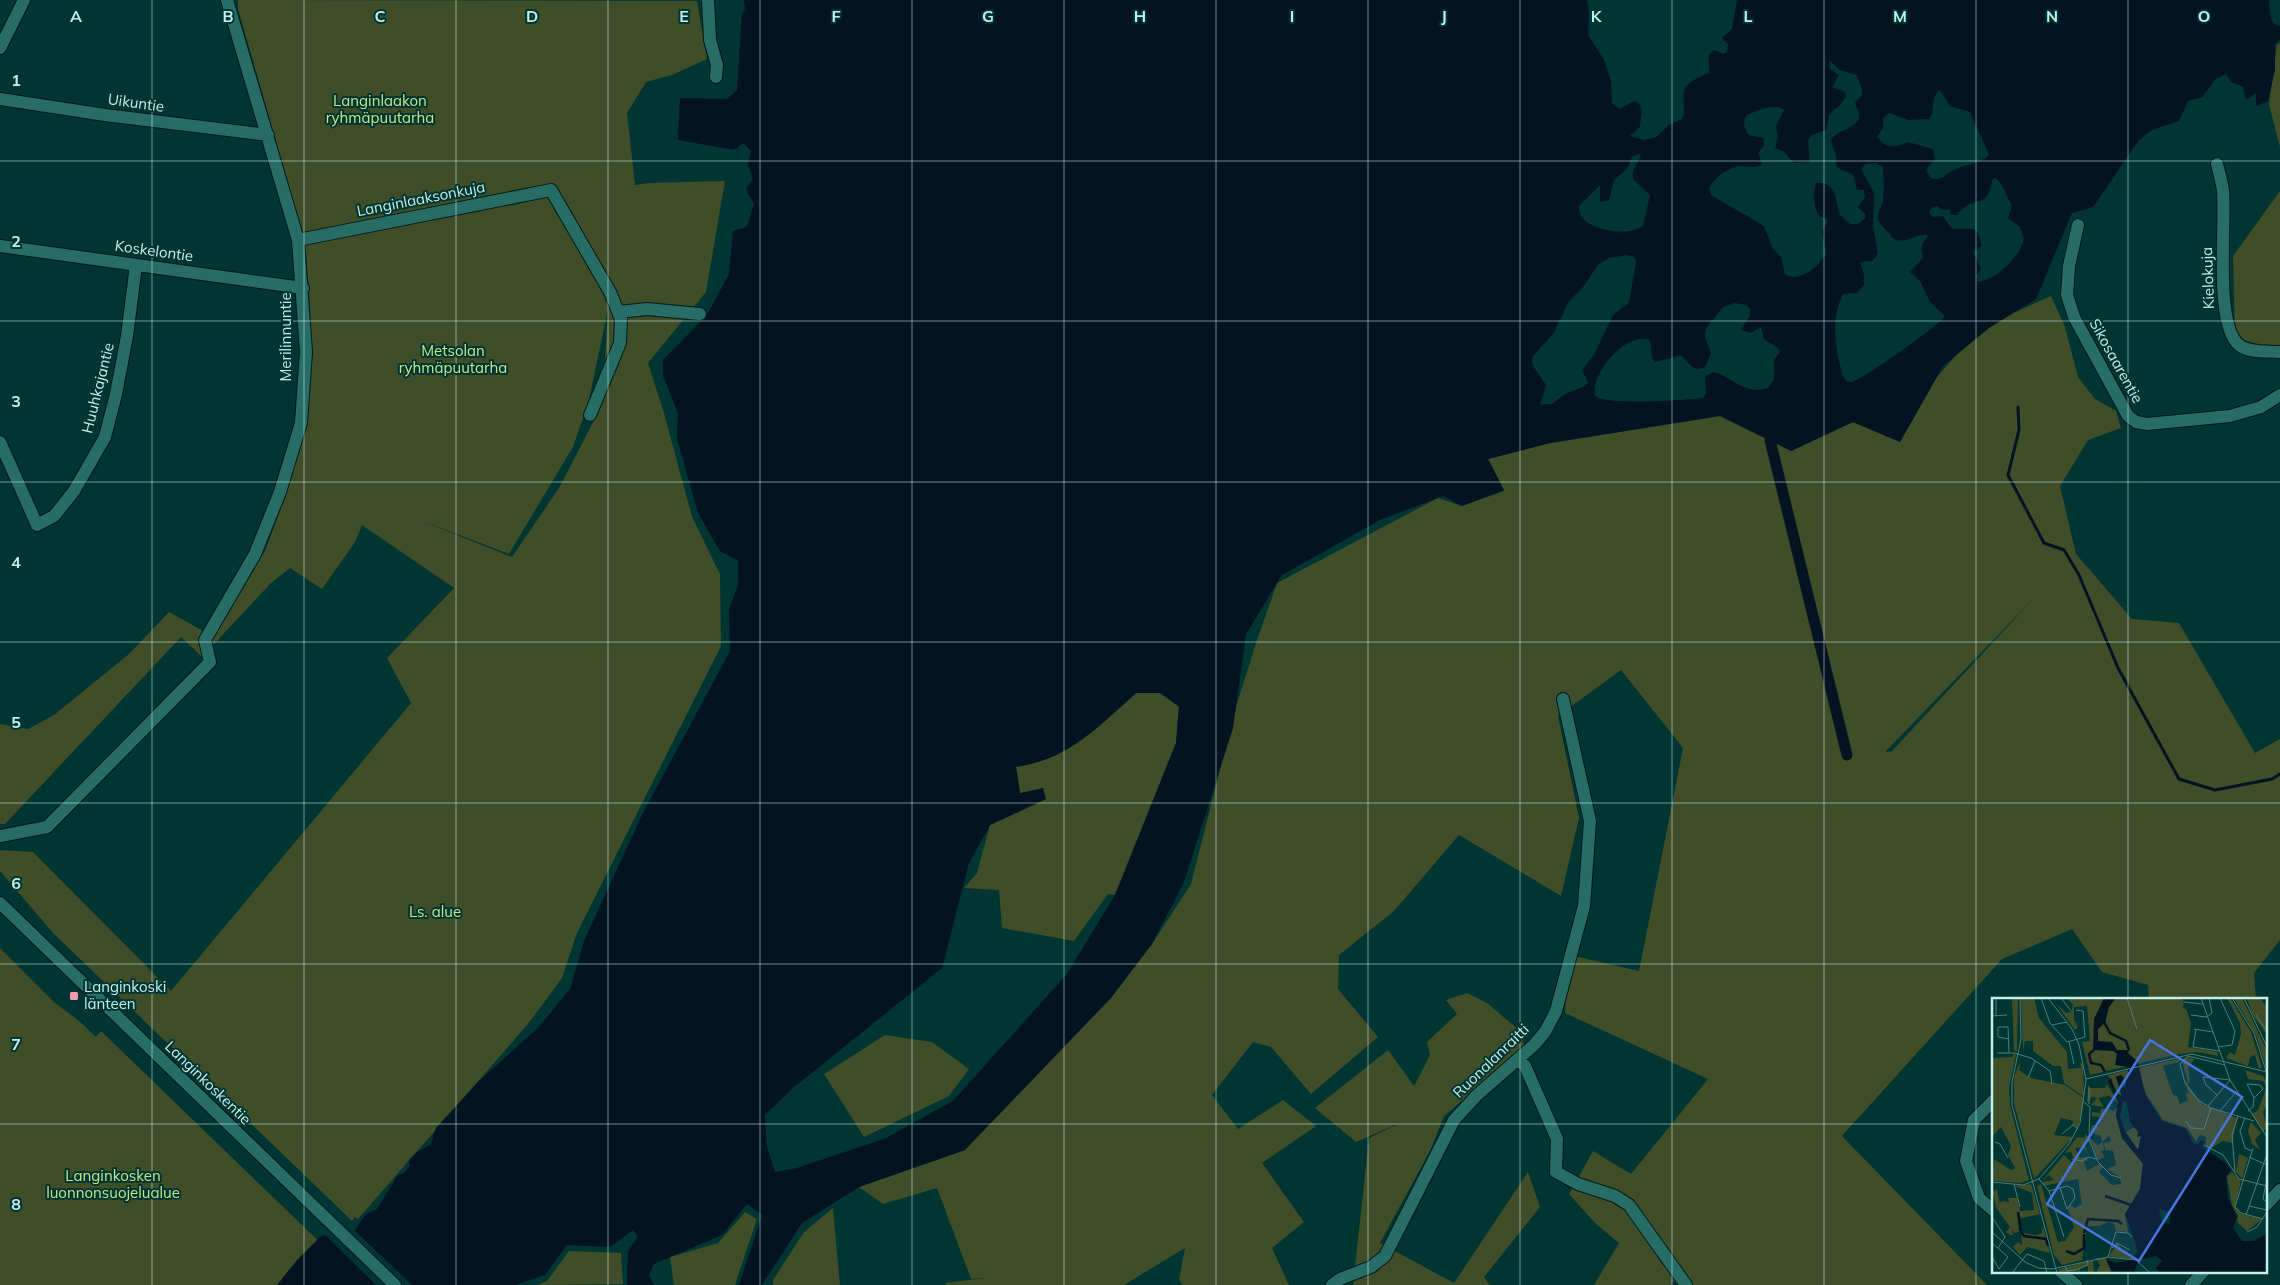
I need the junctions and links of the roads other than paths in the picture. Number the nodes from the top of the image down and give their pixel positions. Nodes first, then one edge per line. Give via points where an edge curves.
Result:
1 (24, 0) edge
2 (227, 0) edge
3 (708, 0) edge
4 (0, 48) edge
5 (716, 77) dead end
6 (0, 99) edge
7 (268, 135) junction
8 (2217, 164) dead end
9 (2078, 225) dead end
10 (298, 240) junction
11 (0, 246) edge
12 (136, 265) junction
13 (303, 288) junction
14 (619, 312) junction
15 (700, 314) dead end
16 (2280, 352) edge
17 (2280, 395) edge
18 (590, 414) dead end
19 (0, 442) edge
20 (1563, 699) dead end
21 (0, 836) edge
22 (0, 903) edge
23 (1519, 1060) junction
24 (1992, 1102) edge
25 (2280, 1190) edge
26 (2268, 1202) edge
27 (1992, 1209) edge
28 (2061, 1272) edge
29 (2203, 1272) edge
30 (395, 1285) edge
31 (1332, 1285) edge
32 (1686, 1285) edge
33 (2076, 1285) edge
34 (2191, 1285) edge

1 - 4 street
2 - 7 street, Merilinnuntie
3 - 5 street
6 - 7 street, Uikuntie
7 - 10 street, Merilinnuntie
8 - 16 street, Kielokuja via 2223,190 2224,304 2232,337 2241,346
9 - 17 street, Sikosaarentie via 2069,266 2067,295 2074,317 2128,416 2147,424 2230,416 2261,407
10 - 13 street, Merilinnuntie
10 - 14 street, Langinlaaksonkuja via 551,190
11 - 12 street, Koskelontie
12 - 13 street, Koskelontie
12 - 19 street, Huuhkajantie via 127,336 105,437 74,491 54,516 37,525
13 - 21 street, Merilinnuntie via 306,352 301,424 280,492 255,554 205,640 210,662 47,827
14 - 15 street via 647,309
14 - 18 street via 620,343
20 - 23 street, Ruonalanraitti via 1590,821 1584,906 1556,1011 1545,1032
22 - 30 street, Langinkoskentie
23 - 31 street, Ruonalanraitti via 1477,1095 1454,1120 1385,1256 1371,1267 1345,1276
23 - 32 street via 1525,1066 1558,1139 1556,1172 1629,1205
24 - 27 street via 1974,1120 1966,1161 1980,1198
25 - 26 street
28 - 33 street
29 - 34 street

